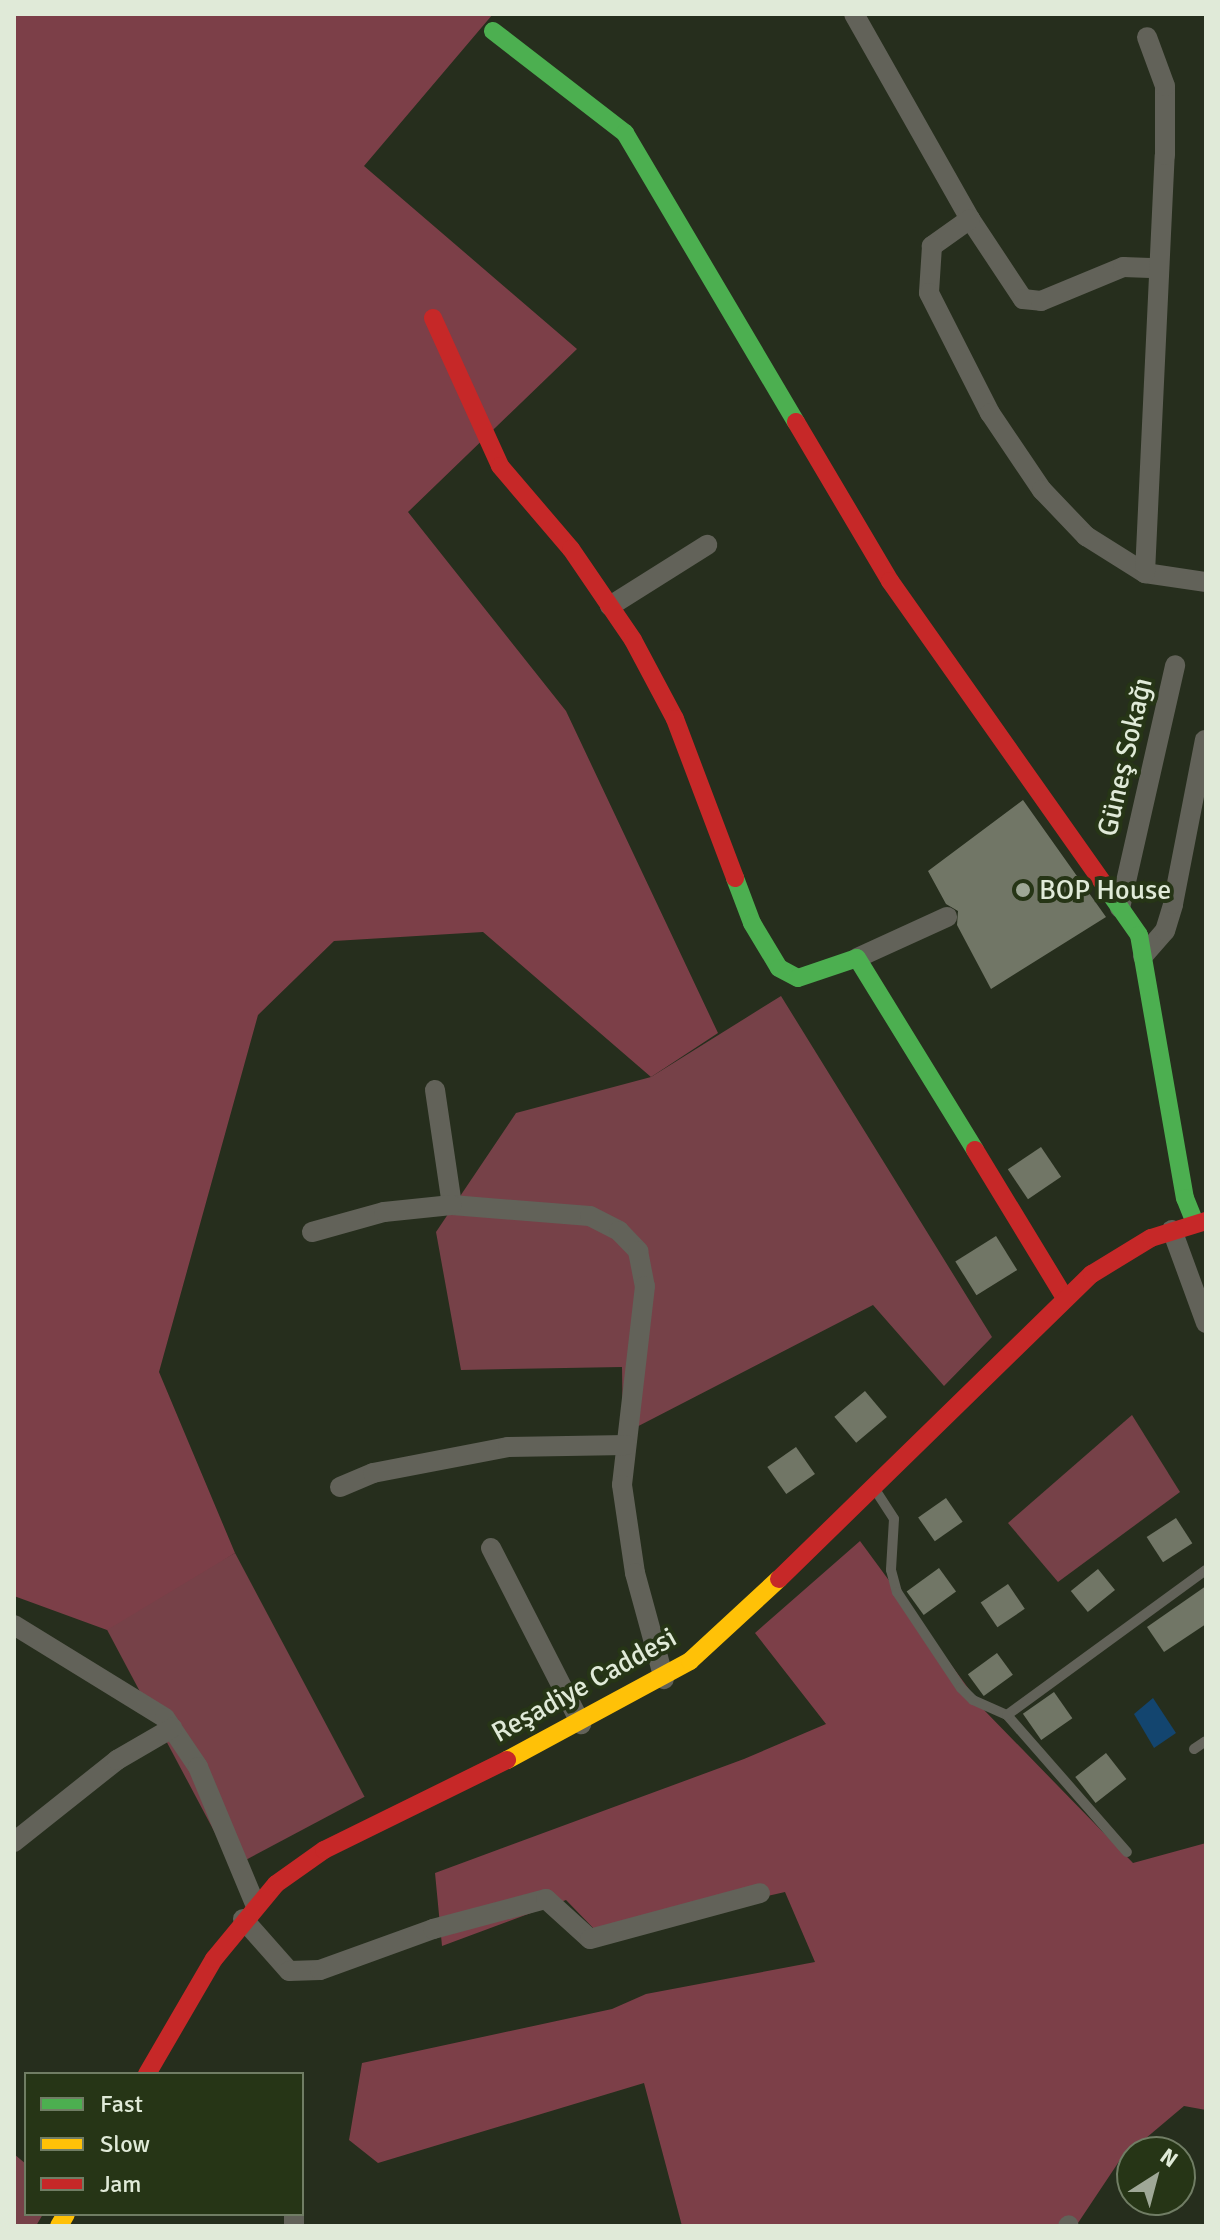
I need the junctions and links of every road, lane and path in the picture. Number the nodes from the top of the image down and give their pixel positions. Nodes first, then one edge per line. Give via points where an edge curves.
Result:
1 (854, 14) edge
2 (493, 31) dead end
3 (1147, 37) dead end
4 (970, 219) junction
5 (1157, 268) junction
6 (433, 318) dead end
7 (707, 545) dead end
8 (1145, 573) junction
9 (1206, 582) edge
10 (610, 606) junction
11 (1175, 665) dead end
12 (1205, 740) edge
13 (1120, 908) junction
14 (947, 917) dead end
15 (1143, 956) junction
16 (857, 958) junction
17 (435, 1090) dead end
18 (452, 1205) junction
19 (1200, 1222) edge
20 (1172, 1230) junction
21 (312, 1232) dead end
22 (1065, 1298) junction
23 (1206, 1323) edge
24 (626, 1445) junction
25 (340, 1487) dead end
26 (875, 1490) junction
27 (491, 1548) dead end
28 (1206, 1570) edge
29 (14, 1625) edge
30 (664, 1679) junction
31 (1007, 1715) junction
32 (581, 1724) junction
33 (172, 1728) junction
34 (1206, 1741) edge
35 (1194, 1749) dead end
36 (14, 1842) edge
37 (1127, 1852) dead end
38 (760, 1893) dead end
39 (249, 1911) junction
40 (148, 2072) edge

1 - 4 street
2 - 13 street via 625,133 890,581
3 - 5 street via 1165,86
4 - 5 street via 1017,293 1029,301 1123,267
4 - 8 street via 932,246 927,266 929,293 946,331 990,413 1042,490 1086,536
5 - 8 street
6 - 10 street via 500,466 571,549
7 - 10 street
8 - 9 street
10 - 16 street via 675,719 752,923 779,968 798,978
11 - 13 street, Güneş Sokağı
12 - 15 street via 1173,904 1165,931
13 - 15 street via 1139,935
14 - 16 street
15 - 19 street via 1185,1198
16 - 22 street
17 - 18 street
18 - 21 street via 384,1212
18 - 24 street via 590,1216 619,1231 638,1251 645,1286
19 - 20 street, Reşadiye Caddesi
20 - 22 street, Reşadiye Caddesi via 1120,1255
20 - 23 street
22 - 26 street, Reşadiye Caddesi
24 - 25 street via 508,1447 373,1473
24 - 30 street via 622,1485 635,1573
26 - 30 street, Reşadiye Caddesi via 718,1639
26 - 31 lane via 894,1519 891,1570 897,1592 961,1688 973,1700
27 - 32 street
28 - 31 lane
29 - 33 street via 108,1678
30 - 32 street, Reşadiye Caddesi
31 - 37 lane
32 - 39 street, Reşadiye Caddesi via 324,1850
33 - 36 street via 117,1760
33 - 39 street via 198,1767
34 - 35 lane
38 - 39 street via 590,1939 546,1899 433,1929 320,1970 289,1971
39 - 40 street, Reşadiye Caddesi

